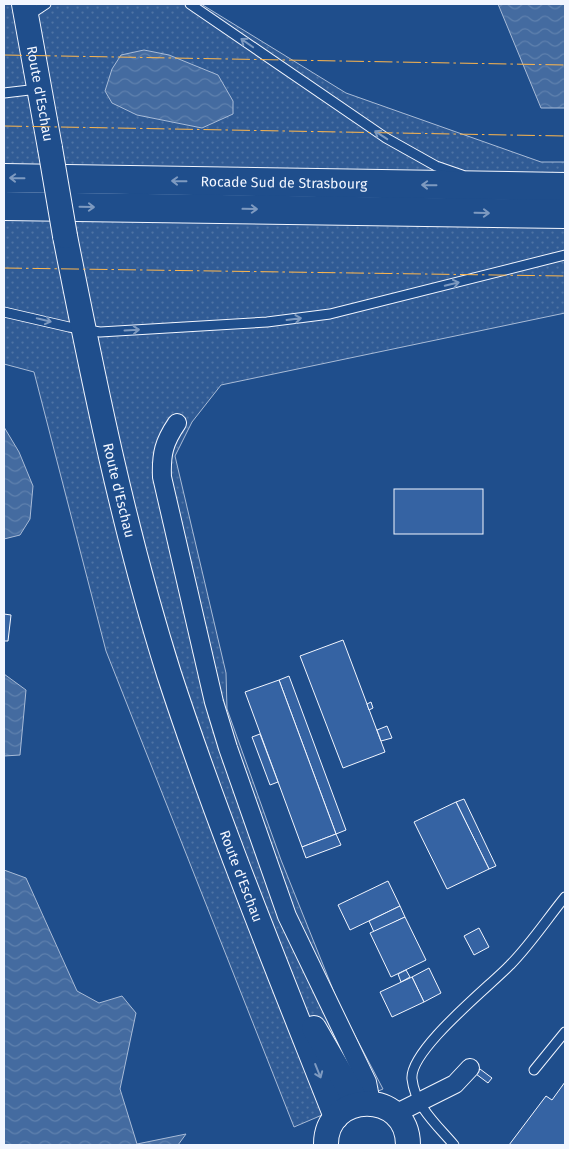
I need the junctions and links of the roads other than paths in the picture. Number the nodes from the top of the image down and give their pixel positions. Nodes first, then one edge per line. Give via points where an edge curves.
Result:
1 (46, 4) edge
2 (190, 4) edge
3 (25, 10) edge
4 (39, 89) junction
5 (4, 92) edge
6 (4, 178) edge
7 (524, 186) junction
8 (565, 186) edge
9 (4, 206) edge
10 (565, 214) edge
11 (565, 255) edge
12 (4, 312) edge
13 (83, 329) junction
14 (177, 423) dead end
15 (565, 897) edge
16 (275, 960) junction
17 (565, 1032) edge
18 (470, 1068) dead end
19 (534, 1070) dead end
20 (419, 1102) junction
21 (364, 1104) junction
22 (395, 1114) junction
23 (336, 1117) junction
24 (326, 1145) edge
25 (408, 1145) edge
26 (454, 1145) edge

1 - 3 lane
7 -> 2 lane via 466,176 436,166 386,138
3 - 4 main road, Route d'Eschau
4 - 5 lane
4 - 13 main road, Route d'Eschau, bridge
7 -> 6 highway, Rocade Sud de Strasbourg
7 - 8 highway, Rocade Sud de Strasbourg
9 -> 10 highway, Rocade Sud de Strasbourg
13 -> 11 lane via 100,332 237,324 330,314
12 -> 13 lane
13 - 16 main road, Route d'Eschau via 129,536 169,672 213,804
14 - 21 street, Route d'Eschau via 163,448 162,477 214,702 288,916 366,1082
15 - 20 lane via 511,965 453,1018 416,1061 412,1077
16 - 21 main road, Route d'Eschau
16 -> 23 main road, Route d'Eschau
17 - 19 lane
18 - 20 street via 455,1084
20 - 22 street
20 - 26 lane
21 - 22 main road via 384,1107
21 - 23 main road via 346,1109
22 - 25 main road via 403,1124
23 - 24 main road via 328,1129

